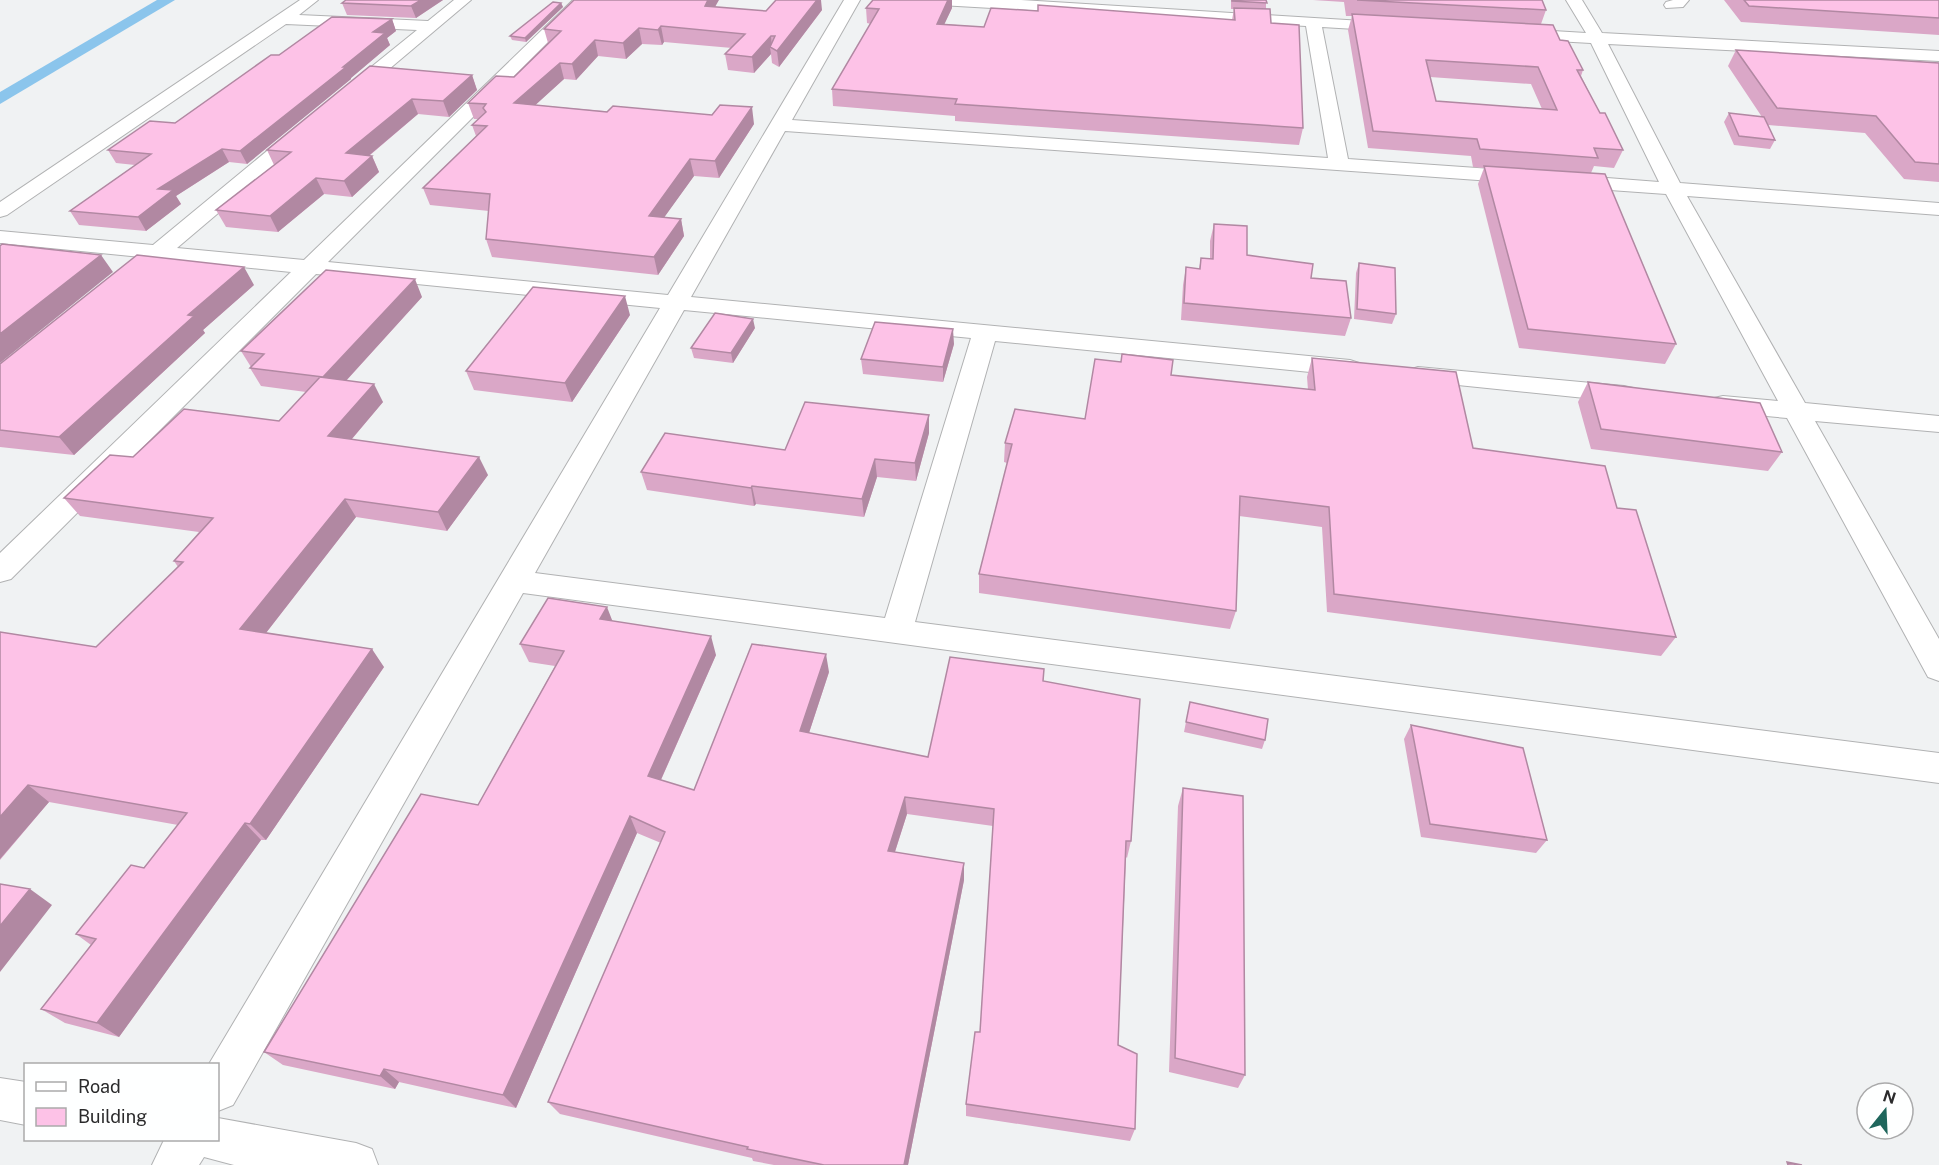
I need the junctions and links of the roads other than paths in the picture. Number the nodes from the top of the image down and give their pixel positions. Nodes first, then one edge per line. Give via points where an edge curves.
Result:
1 (310, 0) edge
2 (463, 0) edge
3 (582, 0) edge
4 (852, 0) edge
5 (940, 0) edge
6 (1574, 0) edge
7 (283, 19) junction
8 (1313, 22) junction
9 (433, 26) junction
10 (1408, 27) edge
11 (1502, 33) edge
12 (1597, 38) junction
13 (1939, 56) edge
14 (331, 108) edge
15 (313, 123) edge
16 (779, 125) junction
17 (1339, 164) junction
18 (1672, 189) junction
19 (1939, 209) edge
20 (0, 211) edge
21 (0, 237) edge
22 (158, 252) junction
23 (309, 267) junction
24 (131, 273) edge
25 (675, 303) junction
26 (985, 333) junction
27 (1377, 371) edge
28 (1401, 373) edge
29 (1651, 397) edge
30 (1699, 402) edge
31 (1794, 411) junction
32 (1939, 424) edge
33 (0, 571) edge
34 (513, 581) junction
35 (897, 631) junction
36 (1939, 668) edge
37 (1939, 768) edge
38 (219, 1088) edge
39 (0, 1099) edge
40 (24, 1104) edge
41 (219, 1140) edge
42 (188, 1141) edge
43 (174, 1165) edge
44 (356, 1165) edge

1 - 7 street
2 - 9 street
3 - 23 street
4 - 16 street
5 - 8 street
6 - 12 street
7 - 9 street
7 - 20 street
8 - 10 street
8 - 17 street
9 - 14 street
11 - 12 street
12 - 13 street
12 - 18 street
15 - 22 street
16 - 17 street
16 - 25 street
17 - 18 street
18 - 19 street
18 - 31 street
21 - 22 street
22 - 23 street
22 - 24 street
23 - 25 street
23 - 33 street
25 - 26 street
25 - 34 street
26 - 27 street
26 - 35 street
28 - 29 street
30 - 31 street
31 - 32 street
31 - 36 street
34 - 35 street
34 - 38 street
35 - 37 street
39 - 40 street
41 - 44 street
42 - 43 street

